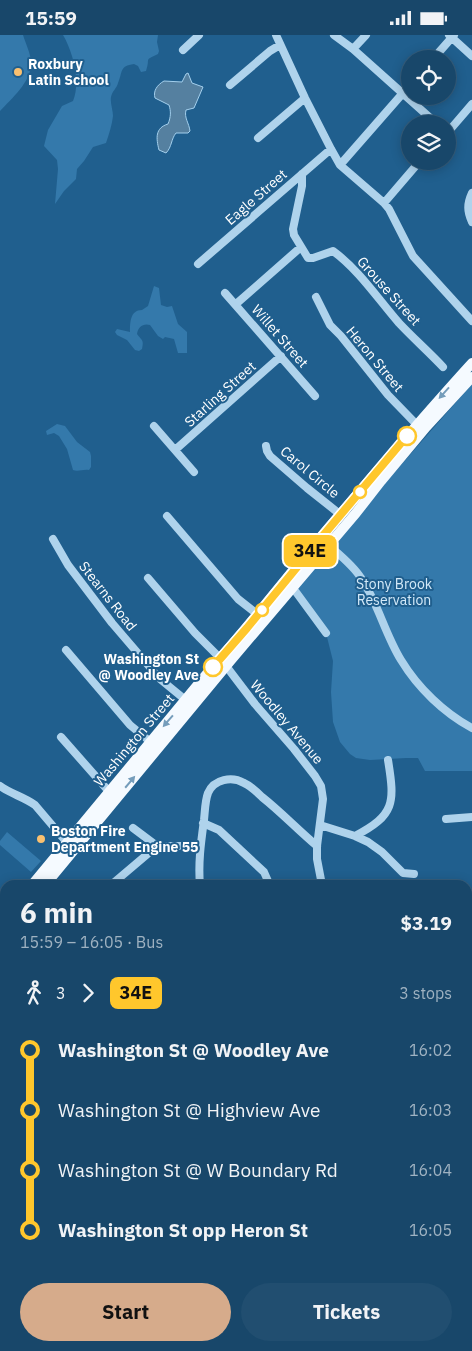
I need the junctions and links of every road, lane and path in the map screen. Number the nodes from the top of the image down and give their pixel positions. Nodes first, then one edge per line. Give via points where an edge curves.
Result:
1 (199, 35) edge
2 (276, 35) edge
3 (334, 35) edge
4 (366, 35) edge
5 (451, 36) edge
6 (280, 45) junction
7 (353, 49) junction
8 (183, 50) dead end
9 (441, 50) edge
10 (472, 56) edge
11 (230, 85) dead end
12 (401, 93) edge
13 (401, 95) edge
14 (305, 98) junction
15 (472, 104) edge
16 (415, 105) edge
17 (426, 115) edge
18 (456, 123) edge
19 (258, 138) dead end
20 (330, 149) junction
21 (340, 165) junction
22 (412, 170) edge
23 (302, 174) junction
24 (472, 193) edge
25 (384, 203) junction
26 (472, 222) edge
27 (301, 247) junction
28 (198, 265) dead end
29 (226, 293) dead end
30 (316, 297) dead end
31 (236, 304) junction
32 (472, 321) edge
33 (281, 356) junction
34 (472, 363) edge
35 (442, 367) dead end
36 (472, 377) edge
37 (315, 396) dead end
38 (154, 425) dead end
39 (420, 428) junction
40 (266, 446) dead end
41 (175, 450) junction
42 (194, 472) dead end
43 (341, 515) junction
44 (167, 516) dead end
45 (53, 539) dead end
46 (324, 542) junction
47 (148, 578) dead end
48 (293, 587) junction
49 (262, 617) junction
50 (326, 633) dead end
51 (66, 650) dead end
52 (223, 662) junction
53 (189, 703) junction
54 (472, 728) edge
55 (61, 737) dead end
56 (154, 745) junction
57 (388, 760) dead end
58 (0, 786) edge
59 (112, 795) junction
60 (472, 817) edge
61 (446, 819) dead end
62 (203, 823) junction
63 (320, 825) junction
64 (133, 828) dead end
65 (355, 836) junction
66 (200, 845) junction
67 (70, 846) junction
68 (157, 846) junction
69 (317, 846) junction
70 (414, 874) dead end
71 (37, 880) edge
72 (48, 880) edge
73 (117, 880) edge
74 (200, 880) edge
75 (268, 880) edge
76 (321, 880) edge

1 - 8 street
2 - 6 street
3 - 7 street
4 - 7 street
5 - 9 street
5 - 10 street
6 - 11 street
6 - 14 street
7 - 12 street
13 - 21 street
14 - 19 street
14 - 20 street
15 - 18 street
16 - 17 street
20 - 21 street
20 - 23 street, Eagle Street
21 - 25 street
22 - 25 street
23 - 27 street via 293,229
23 - 28 street, Eagle Street
24 - 26 street via 467,209
25 - 32 street via 413,256
27 - 31 street
27 - 35 street, Grouse Street via 308,258 333,251 338,255
29 - 31 street, Willet Street
30 - 39 street, Heron Street via 330,325
31 - 33 street, Willet Street
33 - 37 street, Willet Street
33 - 41 street, Starling Street
34 -> 39 main road, Washington Street
36 - 39 main road, Washington Street
38 - 41 street
39 - 43 main road, Washington Street
39 - 46 main road, Washington Street
40 - 43 street, Carol Circle via 270,456
41 - 42 street
43 - 46 main road, Washington Street
44 - 49 street via 238,599
45 - 53 street, Stearns Road via 68,565 112,623 160,679
46 - 48 main road, Washington Street
46 - 49 main road, Washington Street
46 - 54 street via 360,575 411,674 434,700
47 - 52 street, Woodley Avenue
48 - 49 main road, Washington Street
48 - 50 street
49 - 52 main road, Washington Street
51 - 56 street via 130,725
52 - 53 main road, Washington Street
52 - 63 street, Woodley Avenue via 316,776 323,799
53 - 56 main road, Washington Street
55 - 59 street
56 - 59 main road, Washington Street
57 - 65 street via 392,793 389,807 371,828
58 - 67 street via 35,805
59 - 67 main road, Washington Street
60 - 61 street
62 - 66 street
62 - 69 street via 209,792 217,783 236,779 246,783 274,806
62 - 75 street via 219,830 264,872
63 - 65 street
63 - 69 street, Woodley Avenue
64 - 68 street
65 - 70 street via 375,847 403,873
66 - 68 street
66 - 74 street
67 - 71 main road, Washington Street
67 - 72 main road, Washington Street
68 - 73 street
69 - 76 street, Woodley Avenue

